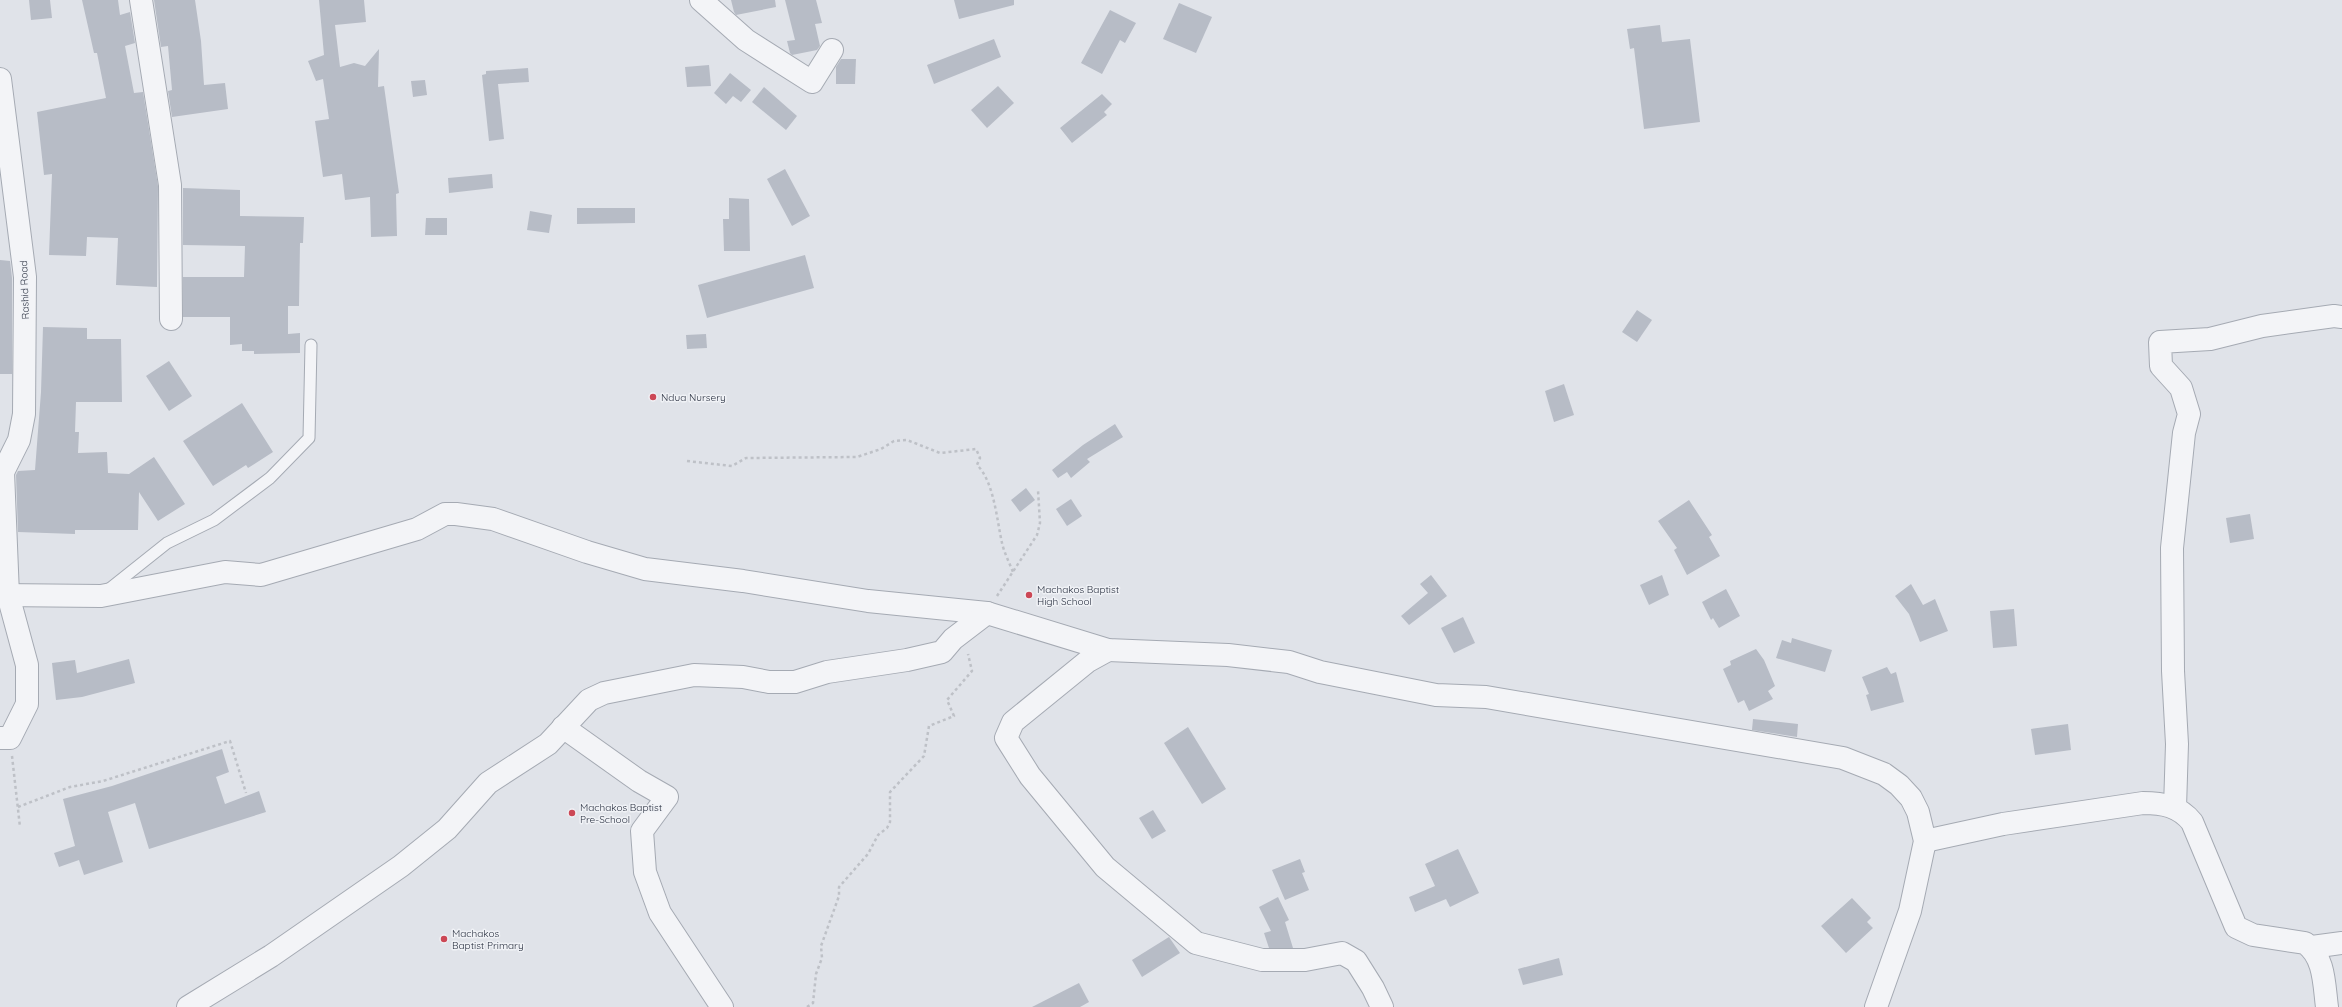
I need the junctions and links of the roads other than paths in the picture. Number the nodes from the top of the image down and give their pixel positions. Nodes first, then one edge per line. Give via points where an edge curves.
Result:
1 (141, 0) edge
2 (702, 0) edge
3 (832, 50) dead end
4 (0, 78) edge
5 (2342, 317) edge
6 (171, 319) dead end
7 (310, 345) dead end
8 (1, 472) edge
9 (4, 595) edge
10 (101, 596) junction
11 (987, 614) junction
12 (1108, 650) junction
13 (563, 727) junction
14 (5, 738) edge
15 (2175, 808) junction
16 (1925, 841) junction
17 (2342, 943) edge
18 (2312, 947) junction
19 (188, 1007) edge
20 (722, 1007) edge
21 (1382, 1007) edge
22 (1876, 1007) edge
23 (2327, 1007) edge

1 - 6 street via 170,185
2 - 3 street via 746,40 812,82
4 - 8 street, Rashid Road via 25,277 24,414 19,440
5 - 15 street via 2262,326 2210,339 2160,342 2161,366 2181,388 2189,414 2184,434 2172,548 2173,671 2177,744
7 - 10 lane via 309,438 270,478 214,520 167,543
8 - 9 street
9 - 10 street
9 - 14 street via 27,665 27,704
10 - 11 street via 225,572 261,575 417,528 445,514 456,514 493,519 645,569 743,581 868,601
11 - 12 street
11 - 13 street via 953,639 942,652 827,672 795,682 694,675 604,693 589,700
12 - 16 street via 1228,655 1289,662 1320,672 1436,695 1486,697 1843,758 1884,774 1899,785 1911,798 1918,812
12 - 21 street via 1088,661 1013,722 1006,738 1030,776 1105,867 1196,943 1262,960 1305,960 1342,953 1356,962
13 - 19 street via 548,744 488,783 447,829 401,866 271,956
13 - 20 street via 639,781 667,797 642,831 645,872 668,928
15 - 16 street via 2157,803 2143,803 2003,824
15 - 18 street via 2185,813 2192,822 2236,927 2253,935 2305,943
16 - 22 street via 1910,911
17 - 18 street
18 - 23 street via 2319,958 2322,970

